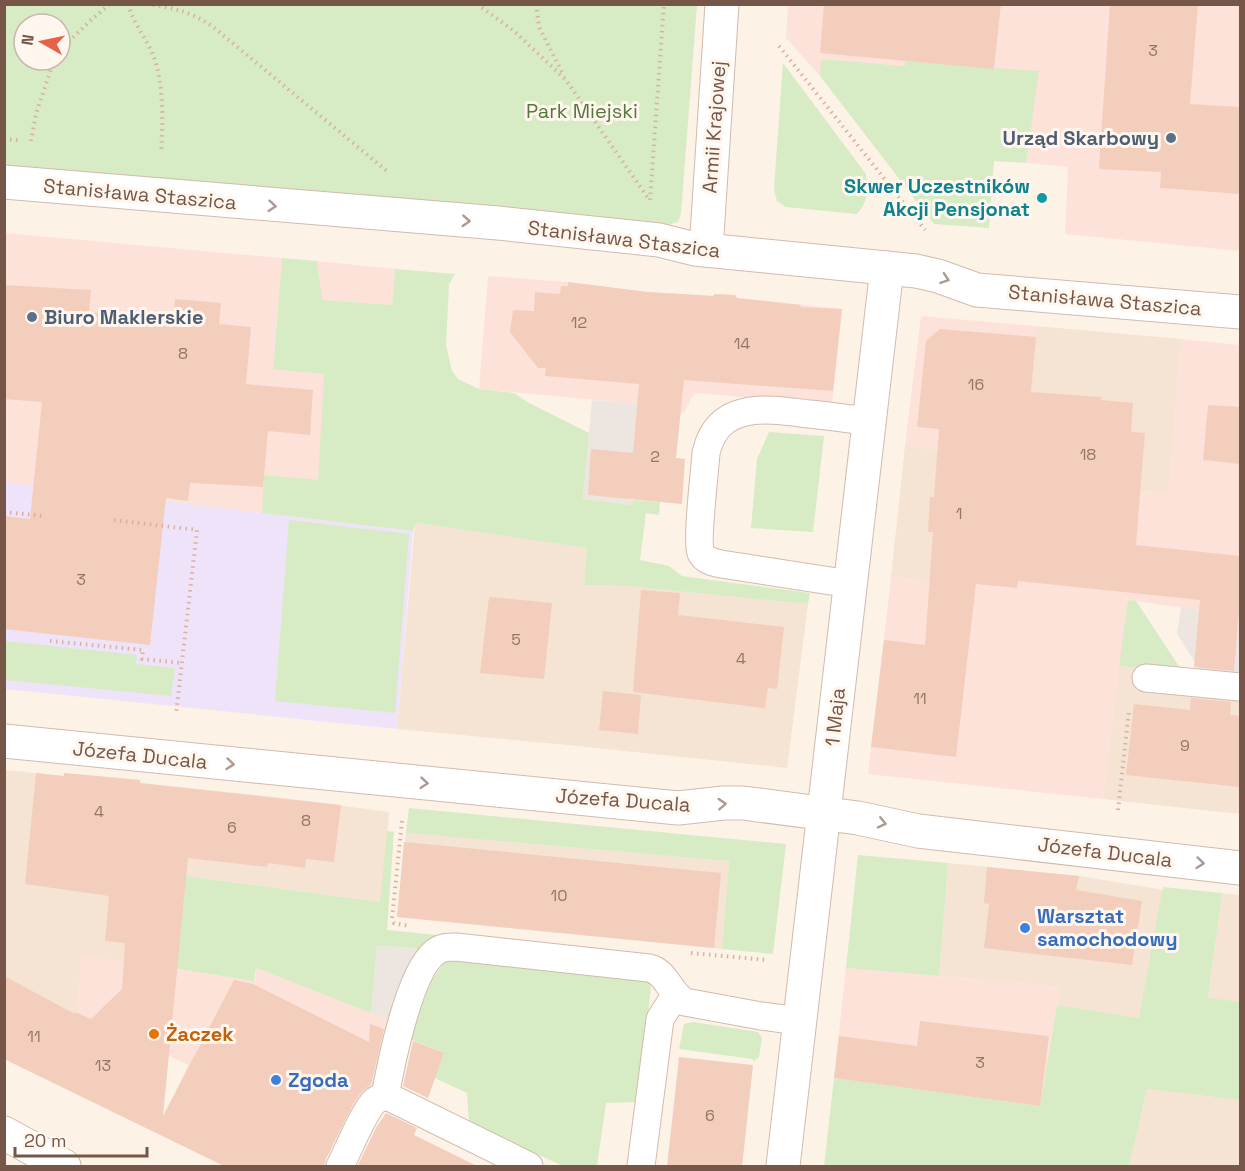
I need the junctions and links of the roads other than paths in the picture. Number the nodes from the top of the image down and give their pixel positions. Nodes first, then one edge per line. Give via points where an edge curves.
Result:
1 (722, 4) edge
2 (4, 182) edge
3 (706, 250) junction
4 (887, 268) junction
5 (1240, 312) edge
6 (869, 421) junction
7 (850, 584) junction
8 (1146, 678) dead end
9 (1240, 687) edge
10 (4, 741) edge
11 (824, 813) junction
12 (1240, 868) edge
13 (678, 998) junction
14 (799, 1021) junction
15 (385, 1097) junction
16 (4, 1133) edge
17 (64, 1167) edge
18 (340, 1167) edge
19 (529, 1167) edge
20 (640, 1167) edge
21 (783, 1167) edge

1 - 3 street, Armii Krajowej
2 -> 3 street, Stanisława Staszica via 510,225 652,239
3 - 4 street, Stanisława Staszica
4 -> 5 street, Stanisława Staszica via 938,276 977,290
4 - 6 street, 1 Maja
6 - 7 street, 1 Maja
6 - 7 lane via 752,409 726,420 709,441 706,453 701,555 721,564
7 - 11 street, 1 Maja
8 - 9 lane
10 -> 11 street, Józefa Ducala via 678,808 744,803
11 -> 12 street, Józefa Ducala via 918,831
11 - 14 street, 1 Maja
13 - 14 lane via 696,1005
13 - 15 lane via 657,970 442,948 428,959 411,994
13 - 20 lane via 660,1019
14 - 21 street, 1 Maja
15 - 18 lane via 375,1100 367,1112
15 - 19 lane
16 - 17 street

